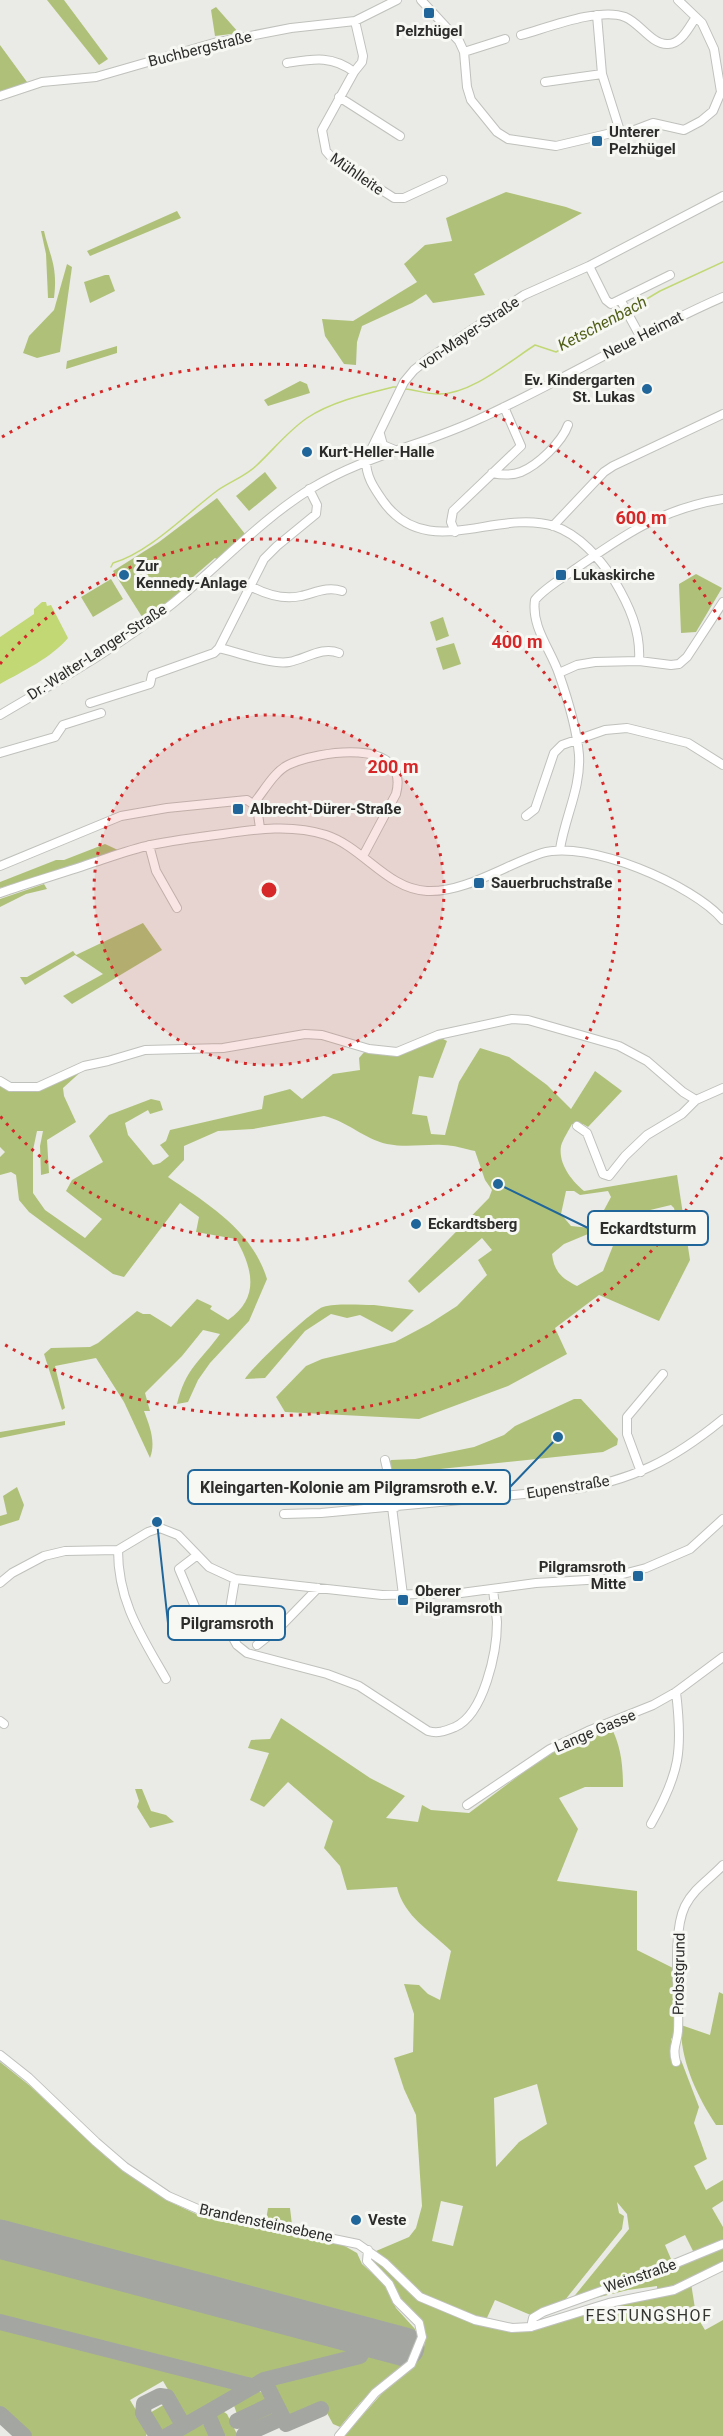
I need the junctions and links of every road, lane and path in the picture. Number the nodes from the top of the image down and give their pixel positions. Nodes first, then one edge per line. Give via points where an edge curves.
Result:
1 (397, 0) edge
2 (421, 0) edge
3 (678, 0) edge
4 (597, 15) junction
5 (696, 16) junction
6 (355, 21) junction
7 (521, 35) dead end
8 (505, 39) dead end
9 (464, 52) junction
10 (287, 63) dead end
11 (354, 72) junction
12 (602, 74) junction
13 (545, 82) dead end
14 (0, 96) edge
15 (339, 97) junction
16 (620, 131) junction
17 (400, 136) dead end
18 (443, 180) dead end
19 (723, 196) edge
20 (589, 266) junction
21 (670, 275) dead end
22 (723, 297) edge
23 (622, 303) junction
24 (640, 336) junction
25 (504, 407) junction
26 (723, 414) edge
27 (568, 425) dead end
28 (380, 432) junction
29 (395, 450) junction
30 (366, 460) junction
31 (492, 473) junction
32 (309, 489) junction
33 (723, 499) edge
34 (553, 526) junction
35 (455, 532) junction
36 (596, 555) junction
37 (250, 586) junction
38 (342, 591) dead end
39 (723, 602) edge
40 (219, 648) junction
41 (339, 653) dead end
42 (639, 661) junction
43 (559, 673) junction
44 (90, 703) dead end
45 (100, 713) dead end
46 (0, 715) edge
47 (576, 739) junction
48 (0, 753) edge
49 (723, 765) edge
50 (254, 803) junction
51 (526, 816) dead end
52 (260, 828) junction
53 (150, 845) junction
54 (560, 849) junction
55 (363, 856) junction
56 (0, 867) edge
57 (0, 893) edge
58 (177, 908) dead end
59 (723, 920) edge
60 (0, 1081) edge
61 (723, 1088) edge
62 (696, 1100) junction
63 (576, 1126) dead end
64 (663, 1374) dead end
65 (723, 1419) edge
66 (385, 1461) dead end
67 (641, 1472) junction
68 (394, 1507) junction
69 (284, 1515) dead end
70 (723, 1519) edge
71 (118, 1550) junction
72 (196, 1556) junction
73 (235, 1579) junction
74 (0, 1583) edge
75 (318, 1588) junction
76 (493, 1589) junction
77 (403, 1596) junction
78 (227, 1627) junction
79 (252, 1649) junction
80 (723, 1657) edge
81 (166, 1679) dead end
82 (676, 1692) junction
83 (467, 1805) dead end
84 (651, 1824) dead end
85 (723, 1865) edge
86 (0, 2055) edge
87 (676, 2062) dead end
88 (723, 2244) edge
89 (368, 2250) junction
90 (723, 2266) edge
91 (531, 2327) junction
92 (339, 2436) edge

1 - 6 street, Buchbergstraße
2 - 9 street via 459,41
3 - 5 street
4 - 5 street via 626,18 655,40 667,44 677,41
4 - 7 street
4 - 12 street
5 - 16 street via 708,33 717,63 721,92 717,106 702,121 684,130 657,123
6 - 11 street, Mühlleite via 363,56
6 - 14 street, Buchbergstraße via 214,43 96,77 42,82
8 - 9 street
9 - 16 street via 471,100 503,138 556,146
10 - 11 street via 322,58
11 - 15 street, Mühlleite
12 - 13 street
12 - 16 street
15 - 17 street
15 - 18 street, Mühlleite via 322,130 326,151 333,159 394,198 404,198
19 - 20 street, von-Mayer-Straße
20 - 23 street via 608,303
20 - 28 street, von-Mayer-Straße via 524,296 414,370
21 - 23 street
22 - 24 street, Neue Heimat
23 - 24 street
24 - 25 street, Neue Heimat
25 - 29 street, Neue Heimat
25 - 31 street via 521,446
26 - 34 street via 613,466
27 - 31 street via 562,436 528,468 512,475
28 - 29 street via 383,445
28 - 30 street, von-Mayer-Straße
29 - 30 street, Neue Heimat
30 - 32 street, Dr.-Walter-Langer-Straße
30 - 35 street via 370,482 394,514 424,530
31 - 35 street via 453,511 451,523
32 - 37 street via 317,505 316,514 264,559
32 - 46 street, Dr.-Walter-Langer-Straße via 142,626
33 - 36 street via 663,514
34 - 35 street via 517,522
34 - 36 street via 566,531
36 - 42 street via 630,609 640,647
36 - 43 street via 535,600 535,616
37 - 38 street via 290,598 326,589
37 - 40 street
39 - 42 street via 679,664
40 - 41 street via 280,662 330,649
40 - 44 street via 210,655 152,675 150,684
42 - 43 street via 595,662
43 - 47 street
45 - 48 street via 63,725 55,737
47 - 49 street via 627,728 688,743
47 - 51 street via 554,753 535,809
47 - 54 street via 579,775
50 - 52 street
50 - 55 street via 282,768 290,764 336,751 380,757 394,768 398,784
50 - 56 street via 247,800 131,814
52 - 53 street
52 - 55 street via 325,835 344,842
53 - 57 street
53 - 58 street via 156,871
54 - 55 street via 437,891 397,883
54 - 59 street via 597,854 668,881 700,899
60 - 62 street via 10,1087 38,1087 84,1066 145,1050 223,1048 305,1034 397,1052 438,1035 512,1019 619,1046 647,1061
61 - 62 street
62 - 63 street via 682,1114 647,1135 609,1176 603,1174 586,1133
64 - 67 street via 627,1417 627,1434
65 - 67 street, Eupenstraße via 672,1457
66 - 68 street
67 - 68 street, Eupenstraße via 582,1488
68 - 69 street, Eupenstraße
68 - 77 street
70 - 76 street via 690,1549 646,1568 604,1579
71 - 72 street via 160,1528 178,1535
71 - 74 street via 55,1553 28,1564
71 - 81 street via 125,1604
72 - 73 street
72 - 78 street via 179,1569 201,1621 207,1627
73 - 75 street
73 - 78 street
75 - 77 street
75 - 79 street
76 - 77 street
76 - 79 street via 496,1633 477,1705 465,1721 444,1732 428,1731 378,1696 340,1678
78 - 79 street via 237,1645
80 - 82 street, Lange Gasse
82 - 83 street, Lange Gasse via 642,1711 550,1749
82 - 84 street via 680,1730 677,1768
85 - 87 street, Probstgrund via 698,1888 684,1908 678,1953 678,2033 673,2046
86 - 89 street, Brandensteinsebene via 125,2167 176,2201 207,2213 347,2240
88 - 91 street, Weinstraße via 543,2312 533,2318
89 - 91 street via 427,2301 494,2325
89 - 92 street via 367,2261 419,2323 422,2337 411,2364 375,2393
90 - 91 street via 674,2290 609,2303

